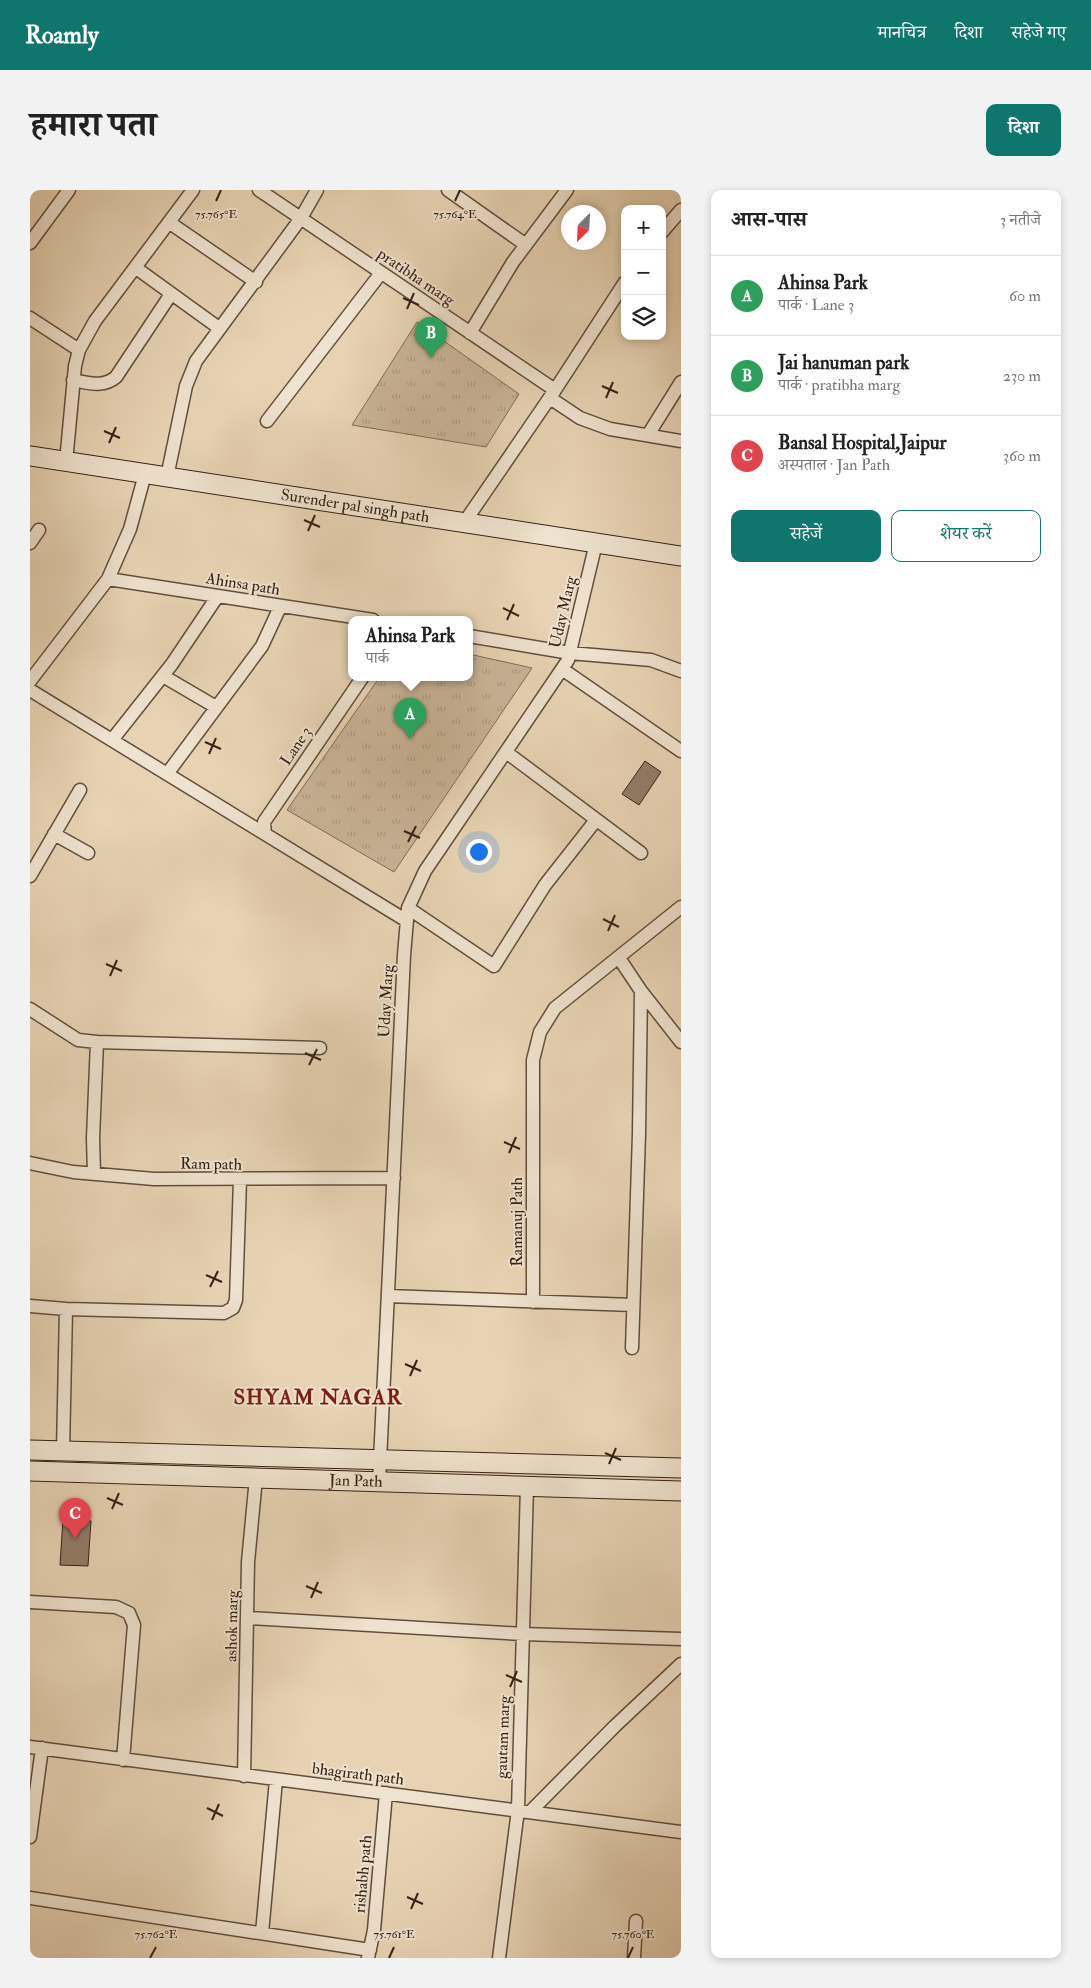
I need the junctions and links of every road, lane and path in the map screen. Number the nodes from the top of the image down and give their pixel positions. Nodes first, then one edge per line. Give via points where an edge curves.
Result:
1 (69, 190) edge
2 (193, 190) edge
3 (259, 190) edge
4 (317, 190) edge
5 (448, 190) edge
6 (567, 190) edge
7 (681, 210) edge
8 (301, 218) junction
9 (170, 223) junction
10 (666, 227) edge
11 (30, 243) edge
12 (526, 245) junction
13 (136, 268) junction
14 (382, 273) junction
15 (256, 282) junction
16 (621, 288) edge
17 (171, 294) junction
18 (30, 318) edge
19 (219, 328) junction
20 (470, 333) junction
21 (79, 350) junction
22 (73, 380) junction
23 (681, 382) edge
24 (553, 394) junction
25 (267, 421) dead end
26 (648, 435) junction
27 (681, 441) edge
28 (30, 456) edge
29 (66, 462) junction
30 (145, 474) junction
31 (167, 477) junction
32 (464, 523) junction
33 (39, 530) dead end
34 (30, 543) edge
35 (596, 543) junction
36 (681, 556) edge
37 (108, 579) junction
38 (217, 597) junction
39 (280, 606) junction
40 (348, 616) edge
41 (473, 637) edge
42 (570, 653) junction
43 (562, 669) junction
44 (681, 671) edge
45 (163, 676) junction
46 (30, 681) edge
47 (360, 681) edge
48 (30, 690) edge
49 (216, 707) junction
50 (112, 740) junction
51 (679, 747) edge
52 (506, 752) junction
53 (167, 774) junction
54 (80, 790) dead end
55 (596, 820) junction
56 (54, 834) junction
57 (266, 834) junction
58 (641, 853) dead end
59 (88, 854) dead end
60 (30, 876) edge
61 (681, 907) edge
62 (408, 915) junction
63 (619, 958) junction
64 (641, 990) junction
65 (30, 1009) edge
66 (97, 1042) junction
67 (681, 1042) edge
68 (320, 1048) dead end
69 (31, 1166) edge
70 (94, 1174) junction
71 (394, 1178) junction
72 (240, 1180) junction
73 (388, 1296) junction
74 (533, 1302) junction
75 (633, 1305) junction
76 (30, 1306) edge
77 (66, 1309) junction
78 (632, 1348) dead end
79 (30, 1450) edge
80 (63, 1451) junction
81 (379, 1460) junction
82 (681, 1468) edge
83 (30, 1472) edge
84 (256, 1478) junction
85 (379, 1482) junction
86 (527, 1486) junction
87 (681, 1491) edge
88 (30, 1602) edge
89 (249, 1618) junction
90 (523, 1634) junction
91 (681, 1639) edge
92 (681, 1664) edge
93 (36, 1747) edge
94 (123, 1760) junction
95 (244, 1776) junction
96 (276, 1780) junction
97 (386, 1793) junction
98 (524, 1811) junction
99 (681, 1821) edge
100 (676, 1831) edge
101 (30, 1838) edge
102 (30, 1898) edge
103 (636, 1922) dead end
104 (262, 1933) junction
105 (369, 1954) edge
106 (498, 1958) edge
107 (634, 1958) edge

1 - 11 street
2 - 9 street
3 - 8 street, pratibha marg
4 - 8 street
5 - 12 street
6 - 12 street
7 - 10 street
8 - 14 street, pratibha marg
8 - 15 street
9 - 13 street
9 - 15 street
12 - 20 street
13 - 17 street
13 - 21 street via 95,321
14 - 20 street, pratibha marg
14 - 25 street
15 - 19 street
16 - 24 street
17 - 19 street
17 - 22 street via 116,377 98,384
18 - 21 street
19 - 31 street via 196,361 186,386
20 - 24 street, pratibha marg
21 - 22 street
22 - 29 street
23 - 26 street
24 - 26 street, pratibha marg via 580,418 610,429
24 - 32 street
26 - 27 street, pratibha marg
28 - 29 street, Surender pal singh path
29 - 30 street, Surender pal singh path
30 - 31 street, Surender pal singh path
30 - 37 street via 130,529
31 - 32 street, Surender pal singh path
32 - 35 street, Surender pal singh path
33 - 34 street
35 - 36 street, Surender pal singh path
35 - 42 street, Uday Marg
37 - 38 street, Ahinsa path
37 - 46 street
38 - 39 street, Ahinsa path
38 - 45 street
39 - 40 street, Ahinsa path
39 - 49 street via 262,646
41 - 42 street
42 - 43 street, Uday Marg
42 - 44 street via 651,660
43 - 51 street
43 - 52 street, Uday Marg
45 - 49 street
45 - 50 street
47 - 57 street, Lane 3 via 264,822
48 - 50 street
49 - 53 street
50 - 53 street
52 - 55 street
52 - 62 street, Uday Marg via 426,872
53 - 57 street
54 - 56 street
55 - 58 street
55 - 62 street via 546,885 494,966
56 - 59 street
56 - 60 street
57 - 62 street
61 - 63 street, Ramanuj Path
62 - 71 street, Uday Marg
63 - 64 street
63 - 74 street, Ramanuj Path via 555,1008 540,1032 533,1060
64 - 67 street
64 - 75 street via 640,1134
65 - 66 street via 78,1040
66 - 68 street
66 - 70 street
69 - 70 street, Ram path
70 - 72 street, Ram path via 154,1179
71 - 72 street, Ram path
71 - 73 street, Uday Marg
72 - 77 street via 236,1300 233,1308 224,1313
73 - 74 street
73 - 81 street, Uday Marg
74 - 75 street
75 - 78 street
76 - 77 street
77 - 80 street
79 - 80 street, Jan Path
80 - 81 street, Jan Path
81 - 82 street, Jan Path
81 - 85 street, Uday Marg
83 - 84 street, Jan Path
84 - 85 street, Jan Path
84 - 89 street, ashok marg via 248,1562
85 - 86 street, Jan Path
86 - 87 street, Jan Path
86 - 90 street, gautam marg
88 - 94 street via 116,1607 129,1613 134,1625
89 - 90 street
89 - 95 street, ashok marg
90 - 91 street
90 - 98 street, gautam marg
92 - 98 street
93 - 94 street, bhagirath path
93 - 101 street
94 - 95 street, bhagirath path
95 - 96 street, bhagirath path
96 - 97 street, bhagirath path
96 - 104 street
97 - 98 street, bhagirath path
97 - 105 street, rishabh path
98 - 100 street, bhagirath path
98 - 106 street, gautam marg
99 - 100 street
102 - 104 street
103 - 107 street
104 - 105 street

